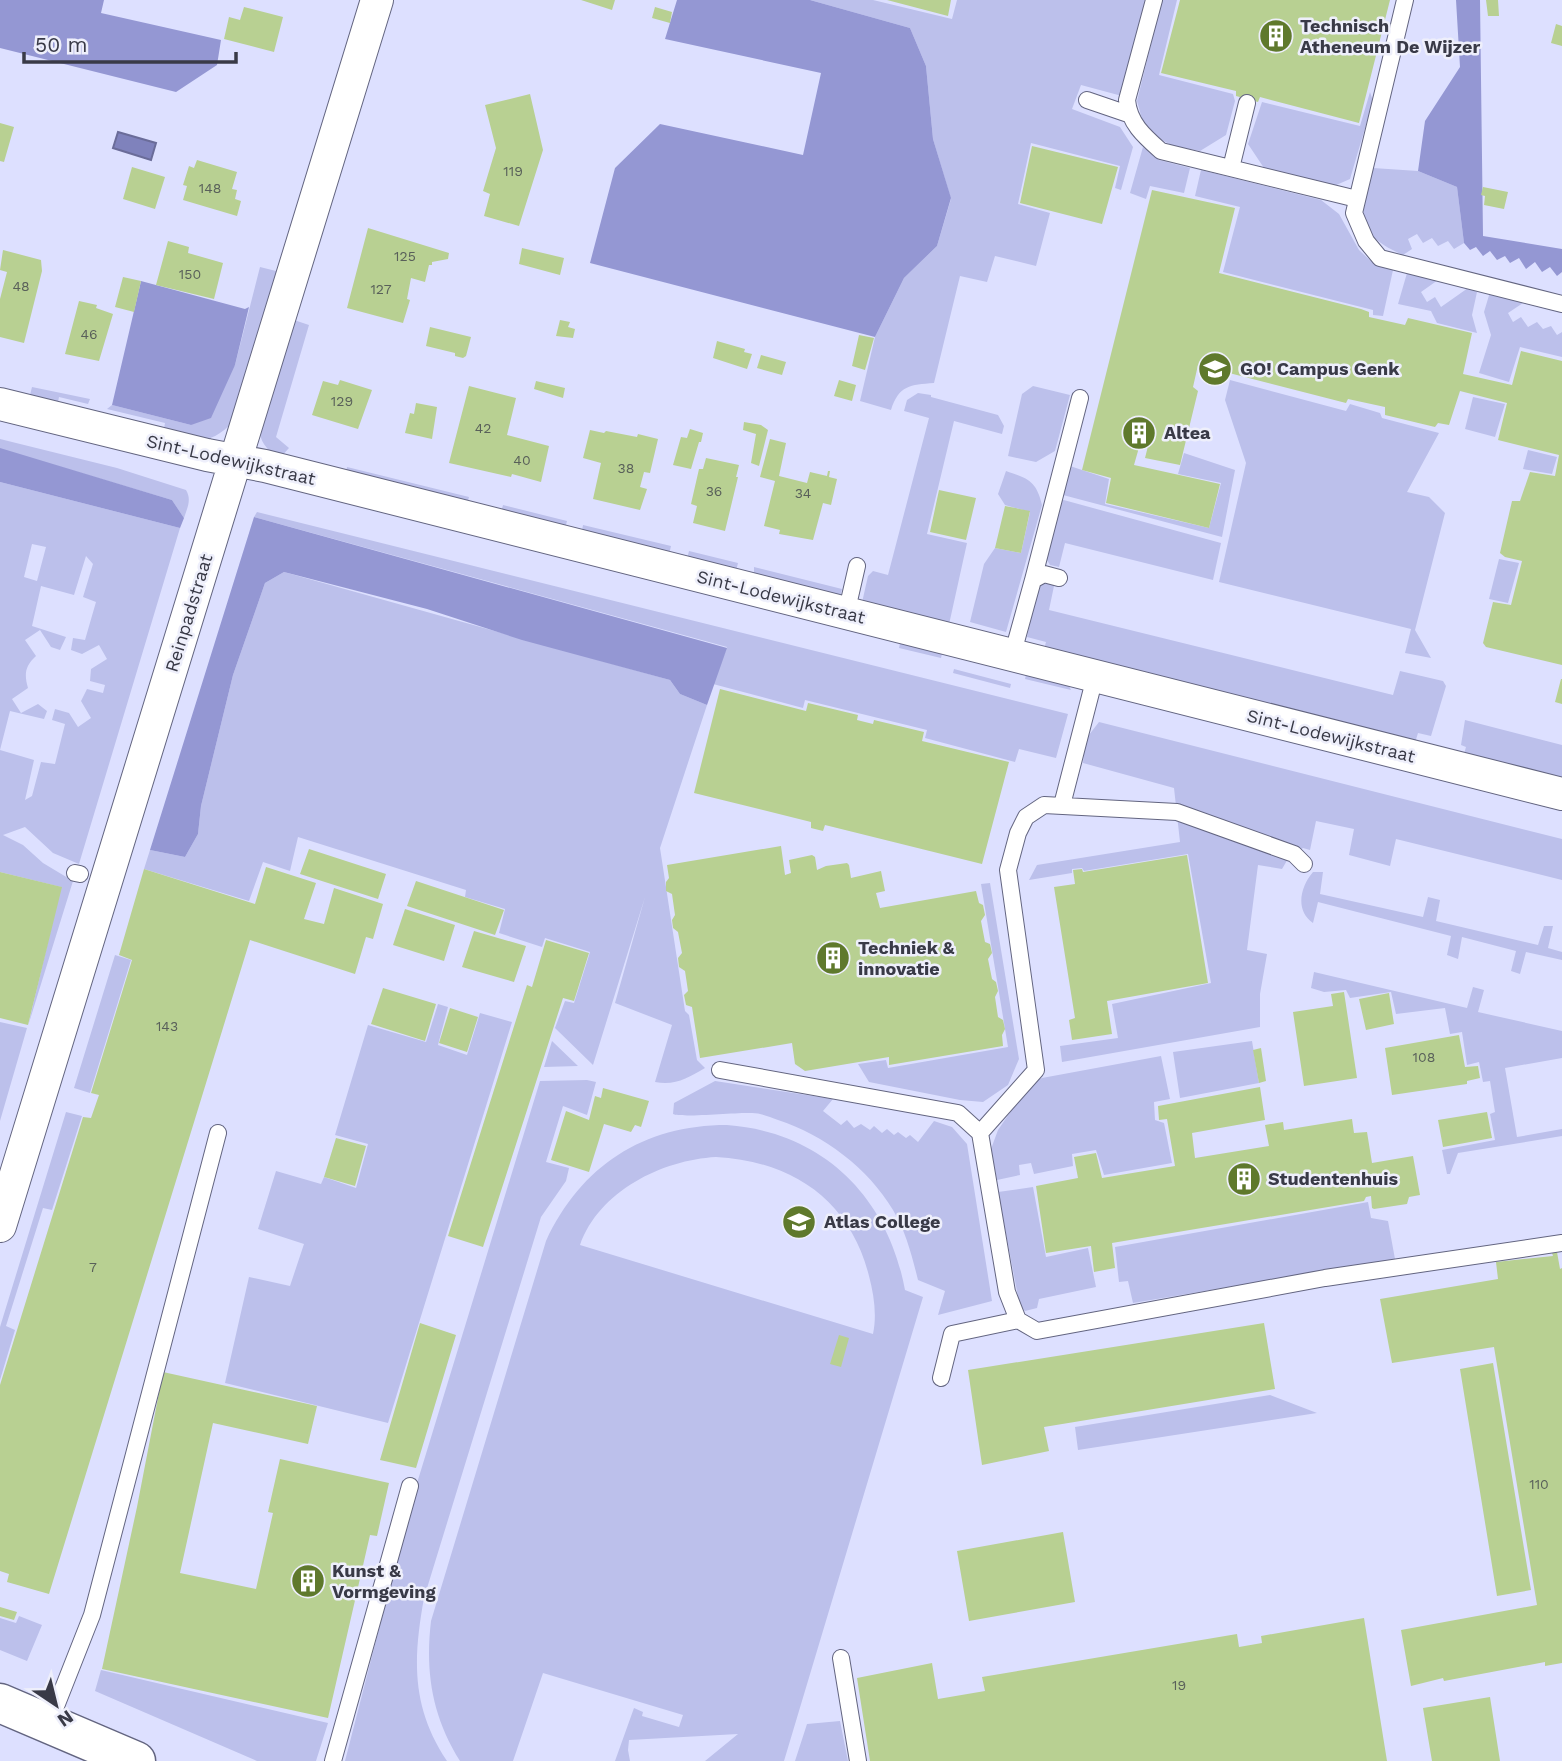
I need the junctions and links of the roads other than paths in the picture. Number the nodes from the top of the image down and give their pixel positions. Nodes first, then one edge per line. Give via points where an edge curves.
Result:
1 (377, 0) edge
2 (1154, 0) edge
3 (1405, 0) edge
4 (1087, 100) dead end
5 (1247, 103) dead end
6 (1128, 114) junction
7 (1231, 168) junction
8 (1357, 199) junction
9 (1562, 303) edge
10 (1080, 398) dead end
11 (0, 404) edge
12 (237, 460) junction
13 (857, 566) dead end
14 (1059, 578) dead end
15 (1033, 580) junction
16 (846, 614) junction
17 (1012, 656) junction
18 (1095, 677) junction
19 (1562, 794) edge
20 (1062, 806) junction
21 (1304, 864) dead end
22 (720, 1070) dead end
23 (218, 1133) dead end
24 (980, 1133) junction
25 (0, 1226) edge
26 (1562, 1243) edge
27 (1018, 1320) junction
28 (941, 1378) dead end
29 (410, 1486) dead end
30 (841, 1658) dead end
31 (0, 1703) edge
32 (50, 1724) junction
33 (136, 1761) edge
34 (333, 1761) edge
35 (858, 1761) edge

1 - 12 street, Reinpadstraat
2 - 6 lane via 1127,100
3 - 8 lane
4 - 6 lane
5 - 7 lane
6 - 7 lane via 1161,151
7 - 8 lane
8 - 9 lane via 1354,213 1366,241 1380,258
10 - 15 lane
11 - 12 street, Sint-Lodewijkstraat
12 - 16 street, Sint-Lodewijkstraat
12 - 25 street, Reinpadstraat
13 - 16 lane
14 - 15 lane via 1044,574
15 - 17 lane
16 - 17 street, Sint-Lodewijkstraat
17 - 18 street, Sint-Lodewijkstraat
18 - 19 street, Sint-Lodewijkstraat
18 - 20 lane
20 - 21 lane via 1177,812 1294,855
20 - 24 lane via 1044,805 1026,817 1008,870 1036,1070
22 - 24 lane via 958,1113
23 - 32 lane via 92,1615
24 - 27 lane via 1007,1292
26 - 27 lane via 1325,1278 1037,1331
27 - 28 lane via 952,1334
29 - 34 lane
30 - 35 lane
31 - 32 street
32 - 33 street

